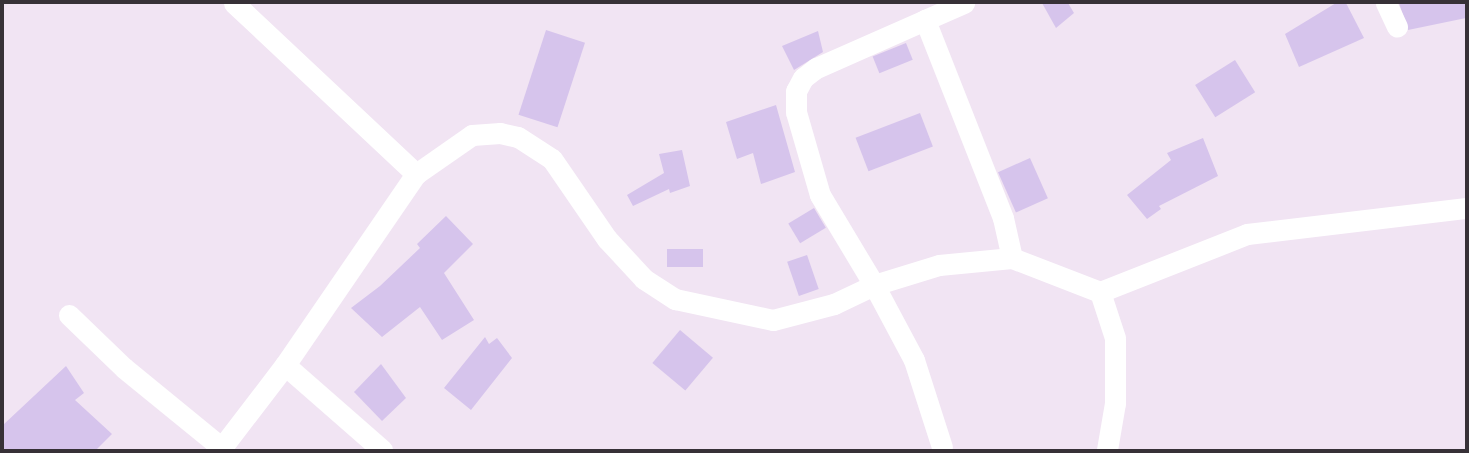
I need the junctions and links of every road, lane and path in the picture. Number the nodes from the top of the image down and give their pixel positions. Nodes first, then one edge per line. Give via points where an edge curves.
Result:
1 (234, 3) edge
2 (964, 3) edge
3 (1386, 3) edge
4 (925, 20) junction
5 (1397, 27) dead end
6 (416, 174) junction
7 (1466, 208) edge
8 (1012, 258) junction
9 (874, 285) junction
10 (1100, 292) junction
11 (68, 315) dead end
12 (285, 365) junction
13 (942, 447) dead end
14 (221, 449) edge
15 (382, 450) edge
16 (1107, 450) edge

1 - 6 street
2 - 4 street
3 - 5 street
4 - 8 street via 1003,218
4 - 9 street via 816,68 803,78 796,91 796,112 820,195
6 - 9 street via 472,135 500,132 518,137 552,159 607,239 644,279 675,299 712,309 773,320 834,304
6 - 12 street
7 - 10 street via 1247,234
8 - 9 street via 939,265
8 - 10 street
9 - 13 street via 914,360
10 - 16 street via 1115,338 1115,403
11 - 14 street via 124,368
12 - 14 street
12 - 15 street

